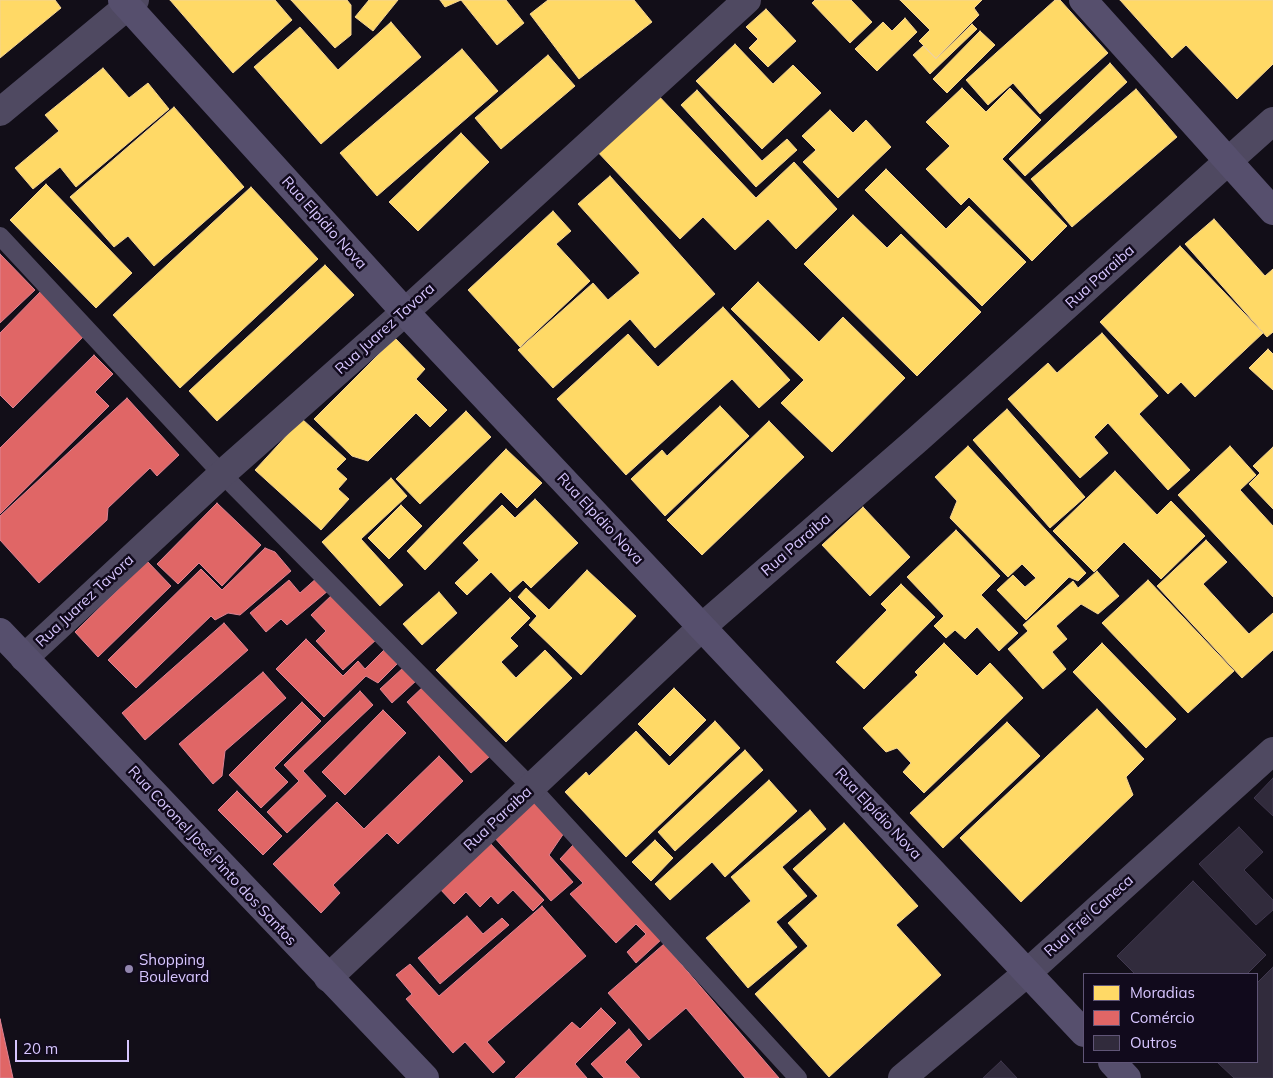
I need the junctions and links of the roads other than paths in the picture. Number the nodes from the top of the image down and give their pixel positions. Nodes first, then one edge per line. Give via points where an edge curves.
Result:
1 (747, 0) edge
2 (1083, 0) edge
3 (128, 2) edge
4 (0, 112) edge
5 (1273, 121) edge
6 (1228, 163) junction
7 (1273, 212) edge
8 (0, 236) edge
9 (405, 312) junction
10 (222, 474) junction
11 (702, 627) junction
12 (0, 632) edge
13 (24, 658) junction
14 (1273, 751) edge
15 (532, 788) junction
16 (1027, 973) junction
17 (328, 978) junction
18 (1083, 1032) edge
19 (1113, 1063) edge
20 (425, 1078) edge
21 (798, 1078) edge
22 (902, 1078) edge
23 (1127, 1078) edge

1 - 9 street, Rua Juarez Tavora
2 - 6 street
3 - 4 street
3 - 9 street, Rua Elpídio Nova
5 - 6 street, Rua Paraiba
6 - 7 street
6 - 11 street, Rua Paraiba via 918,440
8 - 10 lane
9 - 10 street, Rua Juarez Tavora
9 - 11 street, Rua Elpídio Nova
10 - 13 street, Rua Juarez Tavora
10 - 15 lane
11 - 15 street, Rua Paraiba
11 - 16 street, Rua Elpídio Nova
12 - 13 street, Rua Coronel José Pinto dos Santos
13 - 17 street, Rua Coronel José Pinto dos Santos
14 - 16 street, Rua Frei Caneca
15 - 17 street, Rua Paraiba
15 - 21 lane
16 - 18 street, Rua Elpídio Nova
16 - 22 street, Rua Frei Caneca
17 - 20 street, Rua Coronel José Pinto dos Santos
19 - 23 street

